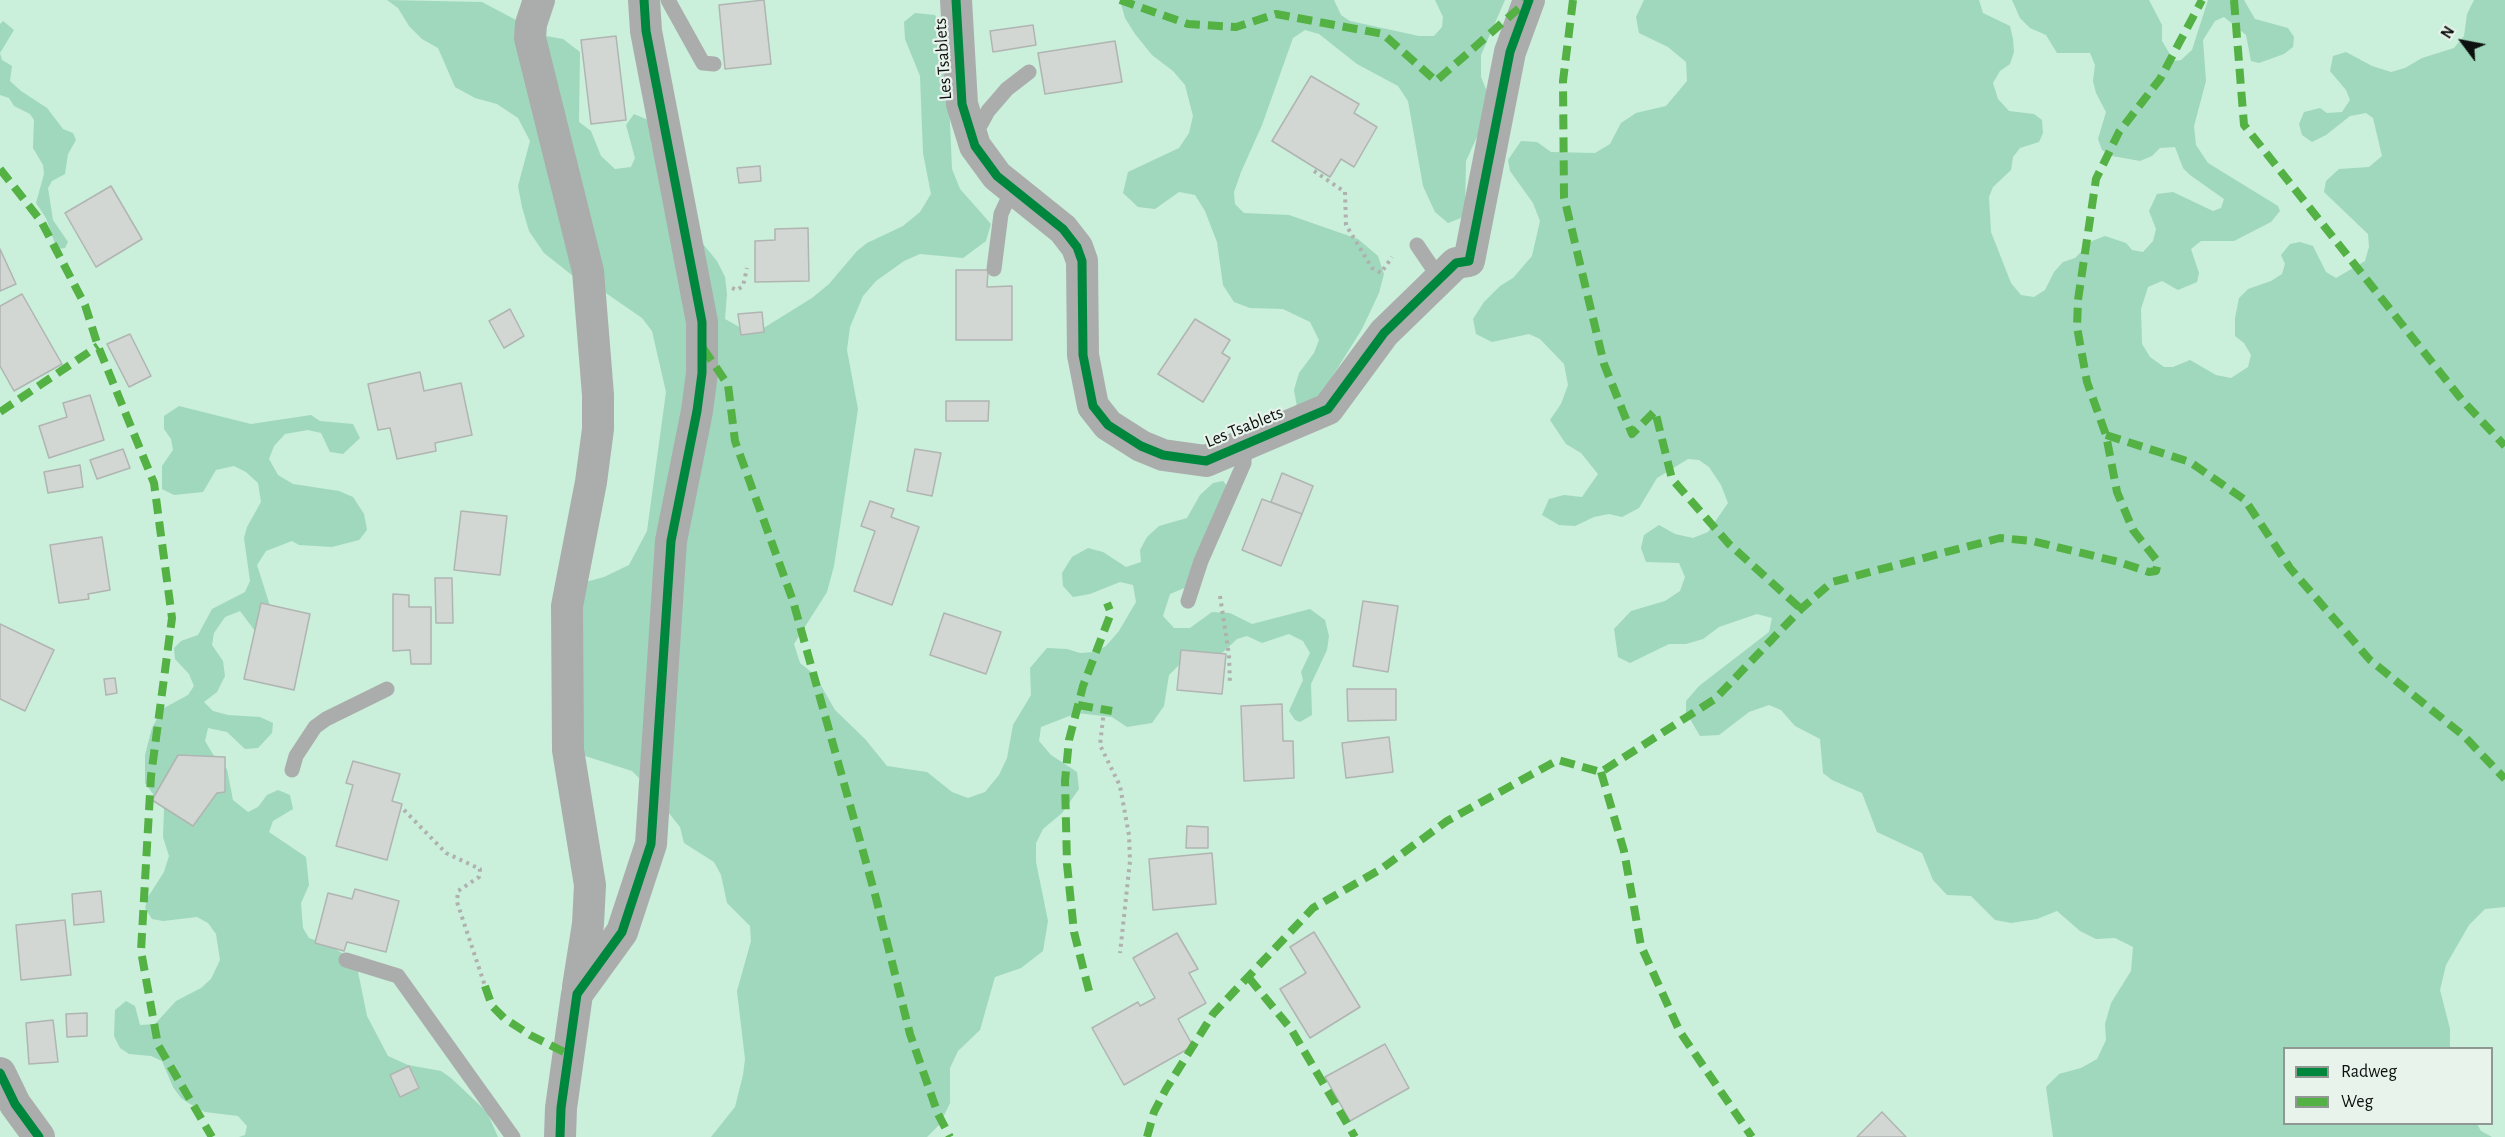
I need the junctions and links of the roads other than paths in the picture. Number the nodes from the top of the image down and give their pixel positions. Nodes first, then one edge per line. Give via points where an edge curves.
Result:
1 (539, 0) edge
2 (644, 0) edge
3 (668, 0) edge
4 (956, 0) edge
5 (1529, 0) edge
6 (714, 64) dead end
7 (1029, 72) dead end
8 (970, 133) junction
9 (1012, 190) junction
10 (1417, 245) road end
11 (994, 269) dead end
12 (1440, 279) junction
13 (1244, 445) junction
14 (1188, 602) dead end
15 (387, 689) dead end
16 (292, 770) dead end
17 (346, 960) dead end
18 (577, 994) junction
19 (0, 1073) edge
20 (39, 1137) edge
21 (513, 1137) edge
22 (560, 1137) edge

1 - 18 street via 531,38 588,271 597,374 596,447 567,606 568,750 590,885
2 - 18 street via 646,31 702,322 702,373 671,541 651,844 622,932
3 - 6 lane via 703,63
4 - 8 street, Les Tsablets via 962,104
5 - 12 street, Les Tsablets via 1510,52 1469,261 1456,263
7 - 8 lane via 1007,89
8 - 9 street, Les Tsablets via 984,161
9 - 11 lane via 1001,214
9 - 13 street, Les Tsablets via 1063,229 1077,247 1083,270 1085,376 1099,416 1141,446 1180,458 1214,460
10 - 12 lane
12 - 13 street, Les Tsablets via 1384,333 1328,409
13 - 14 lane via 1244,463
15 - 16 lane via 315,727 296,756
17 - 21 lane via 398,976
18 - 22 street
19 - 20 street via 15,1104

